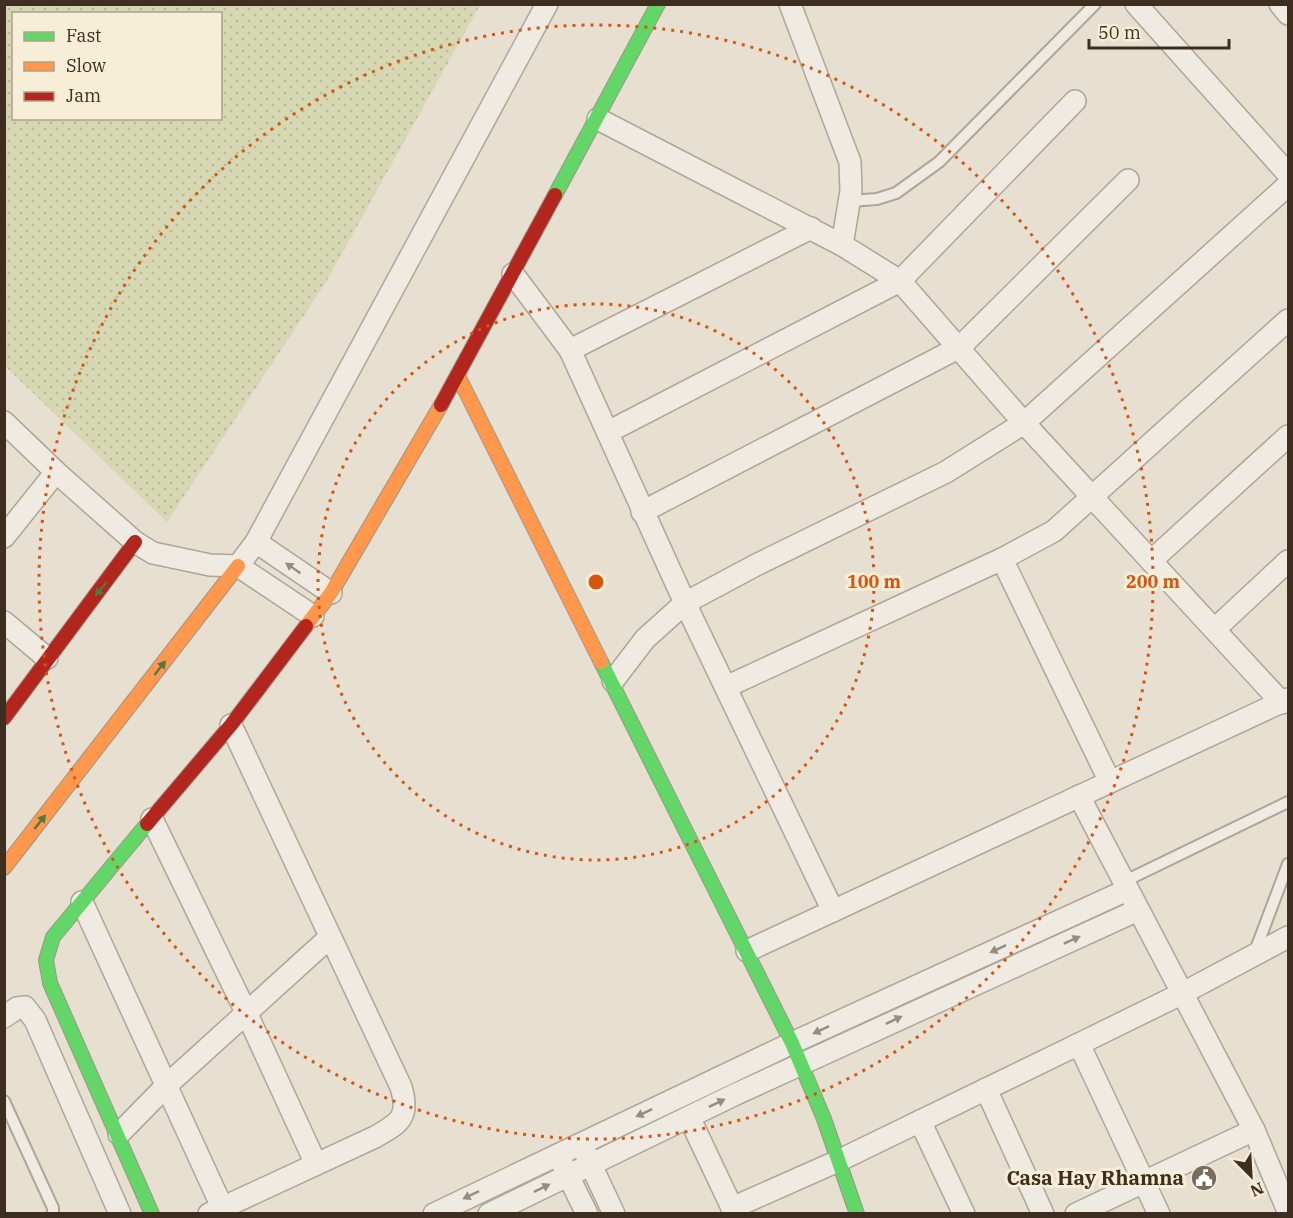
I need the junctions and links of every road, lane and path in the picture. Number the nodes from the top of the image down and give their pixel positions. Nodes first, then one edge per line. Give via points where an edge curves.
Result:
1 (547, 4) edge
2 (658, 4) edge
3 (790, 4) edge
4 (1095, 4) edge
5 (1136, 4) edge
6 (1280, 4) edge
7 (1288, 14) edge
8 (1075, 101) dead end
9 (598, 119) junction
10 (1288, 174) edge
11 (1128, 180) dead end
12 (1288, 185) edge
13 (850, 201) junction
14 (811, 228) junction
15 (842, 245) junction
16 (513, 274) junction
17 (900, 281) junction
18 (1288, 320) edge
19 (960, 347) junction
20 (570, 350) junction
21 (458, 376) junction
22 (4, 422) edge
23 (1024, 423) junction
24 (608, 432) junction
25 (1288, 436) edge
26 (56, 472) junction
27 (1094, 498) junction
28 (642, 512) junction
29 (4, 537) edge
30 (135, 542) junction
31 (256, 542) junction
32 (1002, 559) junction
33 (1151, 561) junction
34 (1288, 561) edge
35 (238, 566) junction
36 (331, 593) junction
37 (685, 603) junction
38 (313, 616) junction
39 (4, 622) edge
40 (1215, 629) junction
41 (47, 658) junction
42 (613, 681) junction
43 (726, 687) junction
44 (1286, 707) edge
45 (4, 718) edge
46 (231, 725) junction
47 (1110, 782) junction
48 (1079, 796) junction
49 (1288, 802) edge
50 (152, 819) junction
51 (1288, 864) edge
52 (4, 868) edge
53 (1125, 886) junction
54 (82, 902) junction
55 (1138, 910) junction
56 (833, 911) junction
57 (1288, 937) edge
58 (329, 938) junction
59 (747, 951) junction
60 (1254, 954) junction
61 (1184, 993) junction
62 (246, 1012) junction
63 (4, 1017) edge
64 (792, 1043) junction
65 (1079, 1044) junction
66 (801, 1063) junction
67 (167, 1084) junction
68 (986, 1089) junction
69 (4, 1101) edge
70 (689, 1117) junction
71 (920, 1121) junction
72 (1254, 1130) junction
73 (119, 1134) junction
74 (580, 1143) junction
75 (557, 1154) junction
76 (838, 1161) junction
77 (316, 1164) junction
78 (591, 1165) junction
79 (568, 1176) junction
80 (1144, 1181) junction
81 (216, 1210) edge
82 (1288, 1210) edge
83 (733, 1211) edge
84 (53, 1214) edge
85 (120, 1214) edge
86 (152, 1214) edge
87 (434, 1214) edge
88 (489, 1214) edge
89 (587, 1214) edge
90 (614, 1214) edge
91 (857, 1214) edge
92 (964, 1214) edge
93 (1043, 1214) edge
94 (1076, 1214) edge
95 (1159, 1214) edge

1 - 31 street
2 - 9 street
3 - 13 street via 844,139 850,162
4 - 13 lane via 939,162 896,193
5 - 10 street
6 - 7 street
8 - 17 street
9 - 14 street
9 - 16 street
11 - 19 street
12 - 23 street
13 - 15 street
14 - 15 street
14 - 20 street
15 - 17 street
16 - 20 street
16 - 21 street
17 - 19 street
17 - 24 street
18 - 27 street
19 - 23 street
19 - 28 street
20 - 24 street
21 - 36 street
21 - 42 street
22 - 26 street
23 - 27 street
23 - 37 street via 946,472
24 - 28 street
25 - 33 street
26 - 29 street
26 - 30 street
27 - 32 street via 1054,531
27 - 33 street
28 - 37 street
30 - 35 street via 153,554 210,566
30 -> 41 street
31 - 35 street
36 -> 31 street
32 - 43 street
32 - 47 street
33 - 40 street
34 - 40 street
35 - 38 street
52 -> 35 street
36 - 38 street
37 - 42 street via 645,639
37 - 43 street
38 - 46 street
39 - 41 street
40 - 44 street
41 - 45 street
42 - 59 street
43 - 56 street
44 - 47 street
46 - 50 street
46 - 58 street
47 - 48 street
48 - 53 street
48 - 56 street
49 - 53 lane
50 - 54 street
50 - 62 street
51 - 60 lane
53 - 55 street
53 -> 64 street
54 - 67 street
54 - 73 street via 45,950 44,966
55 - 61 street
66 -> 55 street
56 - 59 street
57 - 60 street
58 - 62 street
58 - 77 street via 401,1087 405,1109 402,1118 388,1130
59 - 64 street
60 - 61 street
61 - 65 street
61 - 72 street
62 - 67 street
62 - 77 street
63 - 85 street via 25,1007 35,1020
64 - 66 street
64 -> 74 street
65 - 68 street
65 - 80 street
70 -> 66 street
66 - 76 street
67 - 73 street
67 - 81 street
68 - 71 street
68 - 93 street
69 - 84 lane
70 - 78 street
70 - 83 street
71 - 76 street
71 - 92 street
72 - 80 street
72 - 82 street
73 - 86 street
74 - 75 street
74 - 78 street
75 - 79 street
75 -> 87 street
76 - 83 street
76 - 91 street
77 - 81 street
78 - 79 street
78 - 90 street
88 -> 79 street
79 - 89 street
80 - 94 street
80 - 95 street

